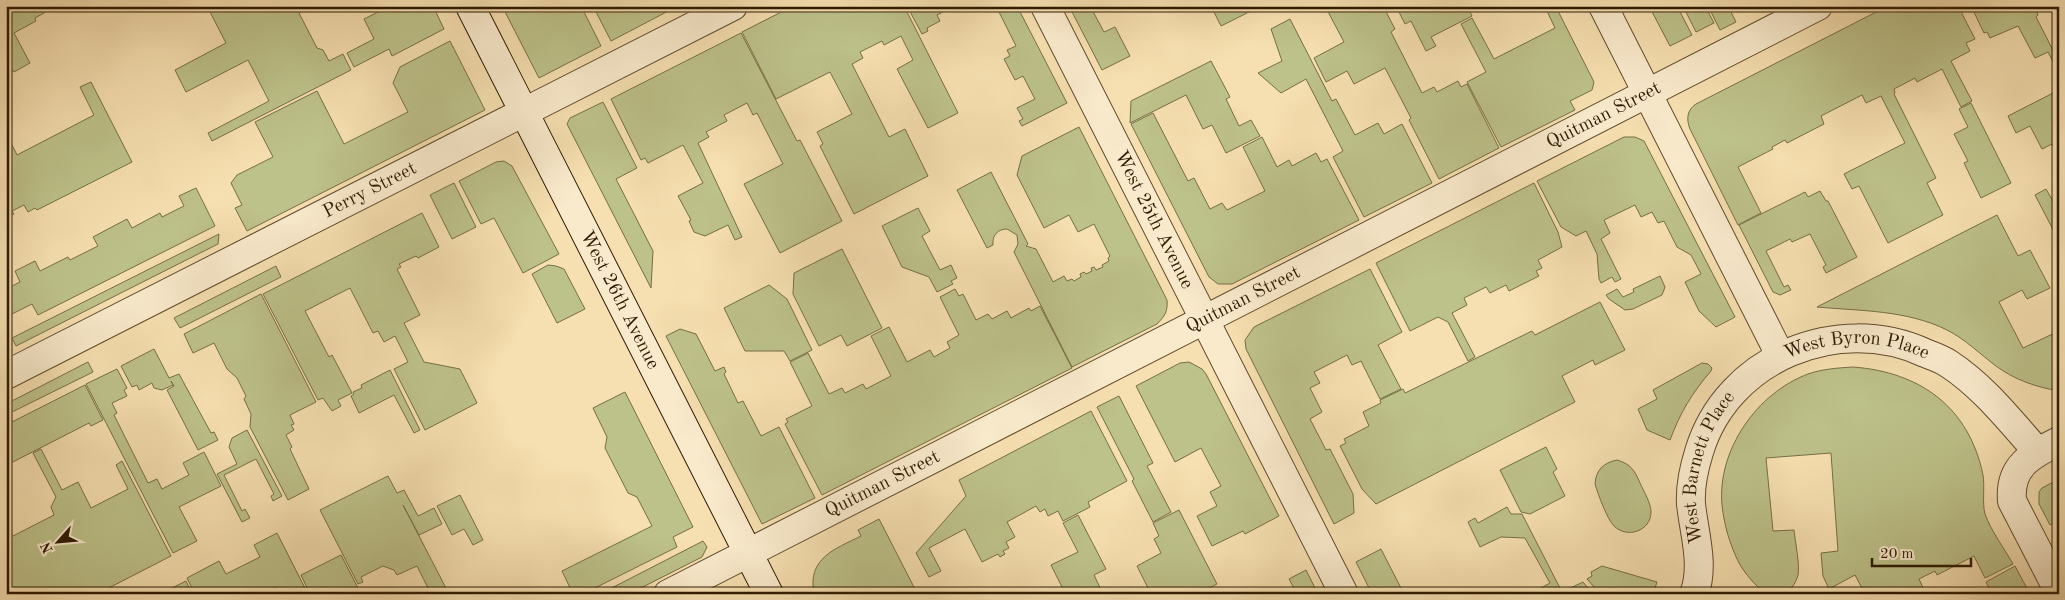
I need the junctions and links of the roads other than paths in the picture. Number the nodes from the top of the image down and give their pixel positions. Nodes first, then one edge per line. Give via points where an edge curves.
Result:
1 (470, 6) edge
2 (733, 6) edge
3 (1045, 6) edge
4 (1603, 6) edge
5 (1818, 6) edge
6 (1647, 94) junction
7 (524, 113) junction
8 (1205, 320) junction
9 (1780, 355) junction
10 (6, 375) edge
11 (2048, 446) edge
12 (748, 553) junction
13 (1700, 592) edge
14 (2059, 592) edge
15 (668, 594) edge
16 (769, 594) edge
17 (1344, 594) edge

1 - 7 street, West 26th Avenue
2 - 7 street, Perry Street
3 - 8 street, West 25th Avenue
4 - 6 street, West Byron Place
5 - 6 street, Quitman Street
6 - 8 street, Quitman Street
6 - 9 street, West Byron Place
7 - 10 street, Perry Street
7 - 12 street, West 26th Avenue
8 - 12 street, Quitman Street
8 - 17 street, West 25th Avenue
9 - 11 street, West Byron Place via 1823,341 1851,338 1880,339 1912,347 1948,363
9 - 13 street, West Barnett Place via 1732,393 1719,408 1704,436 1695,468 1691,502
11 - 14 street, West Byron Place via 2024,462 2014,476 2012,501
12 - 15 street, Quitman Street
12 - 16 street, West 26th Avenue

